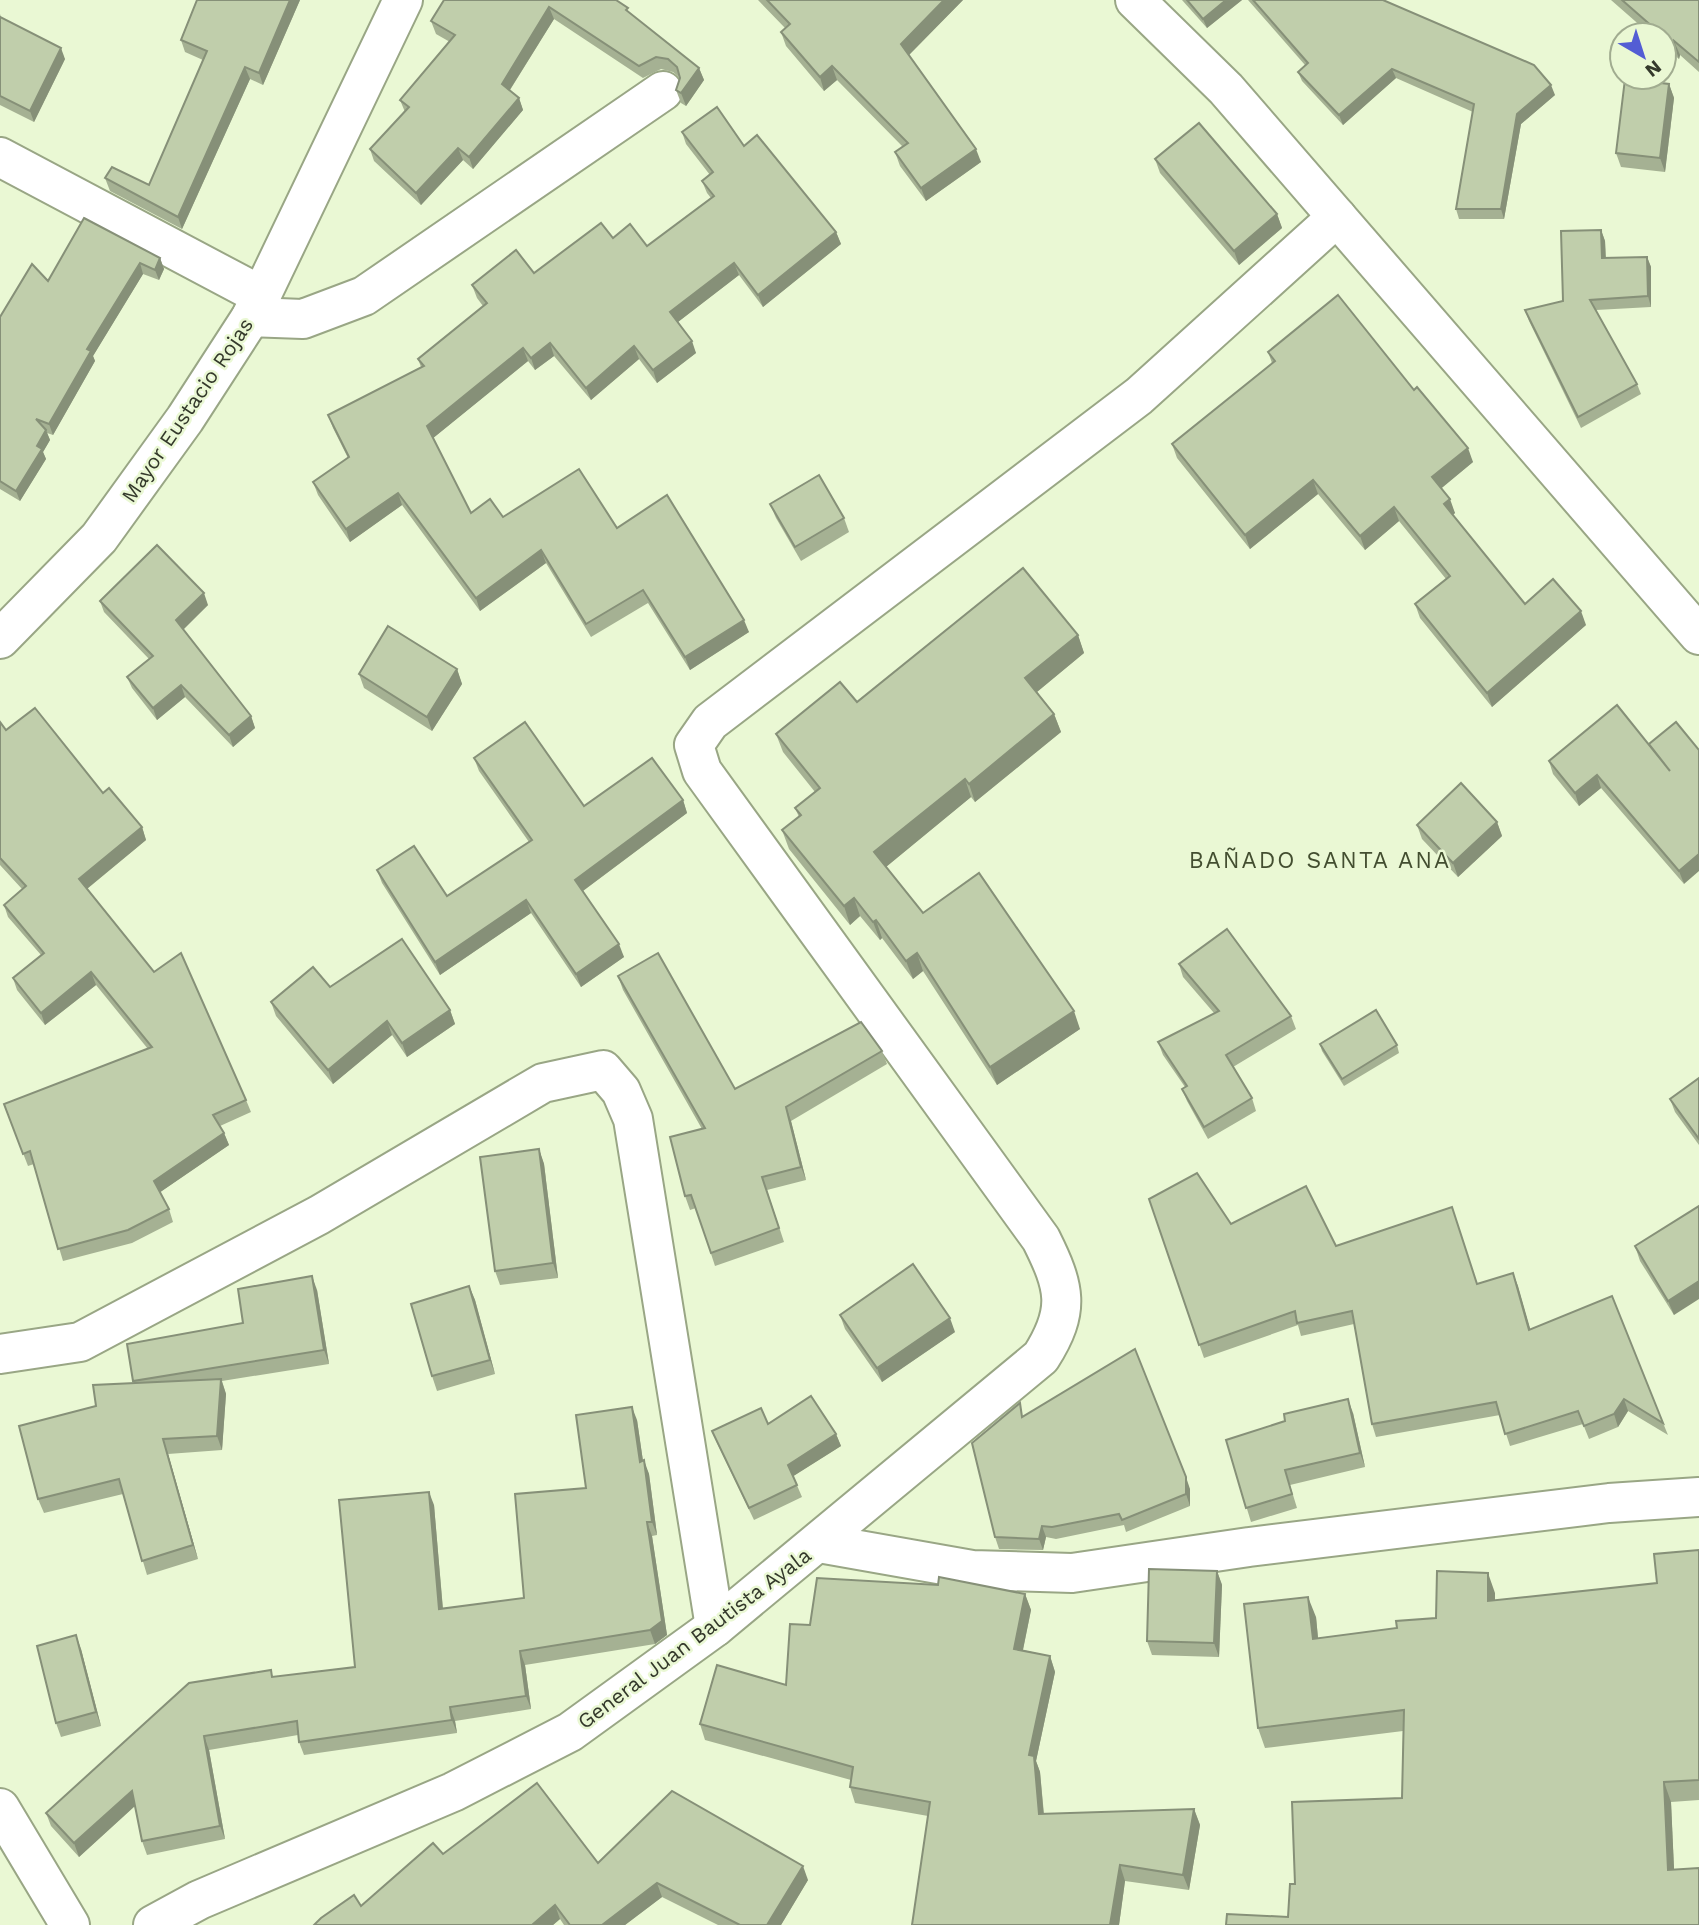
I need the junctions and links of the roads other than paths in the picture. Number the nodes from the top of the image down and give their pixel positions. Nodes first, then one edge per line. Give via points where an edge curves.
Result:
1 (403, 0) edge
2 (1135, 0) edge
3 (663, 91) dead end
4 (0, 157) edge
5 (1337, 217) junction
6 (256, 306) junction
7 (1699, 635) edge
8 (0, 639) edge
9 (0, 1354) edge
10 (1699, 1497) edge
11 (819, 1543) junction
12 (715, 1627) junction
13 (0, 1808) edge
14 (70, 1925) edge
15 (153, 1925) edge

1 - 6 street, Mayor Eustacio Rojas
2 - 5 street via 1226,89
3 - 6 street via 364,296 303,319
4 - 6 street
5 - 7 street
5 - 11 street, General Juan Bautista Ayala via 1139,396 710,722 694,745 702,771 1041,1239 1053,1262 1063,1305 1061,1320 1041,1357
6 - 8 street, Mayor Eustacio Rojas via 185,419 99,538
9 - 12 street via 80,1342 319,1214 543,1083 603,1070 621,1091 633,1119
10 - 11 street via 1596,1504 1072,1573 972,1570
11 - 12 street, General Juan Bautista Ayala
12 - 15 street, General Juan Bautista Ayala via 570,1732 453,1792 199,1900
13 - 14 street

